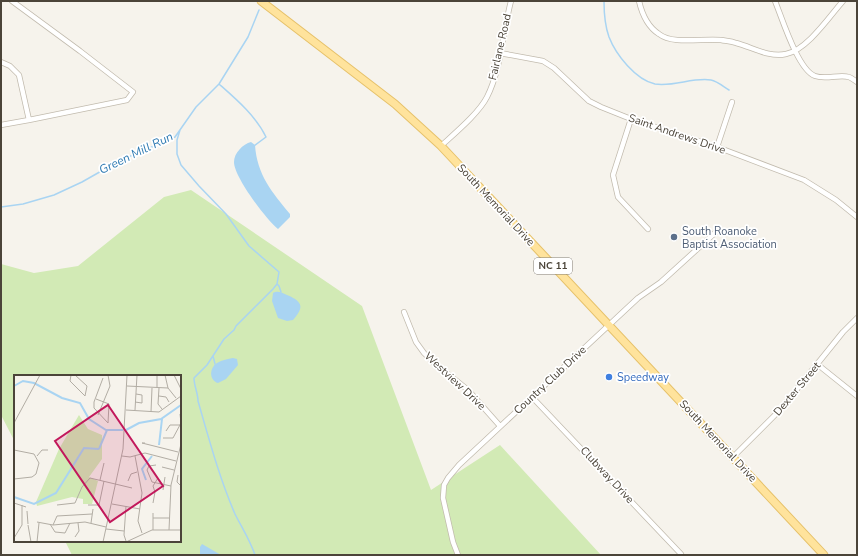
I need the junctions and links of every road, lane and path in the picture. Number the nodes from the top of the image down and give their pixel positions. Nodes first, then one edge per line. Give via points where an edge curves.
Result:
1 (12, 1) edge
2 (261, 1) edge
3 (511, 1) edge
4 (639, 1) edge
5 (775, 1) edge
6 (843, 1) edge
7 (795, 51) junction
8 (500, 53) junction
9 (1, 62) edge
10 (857, 82) edge
11 (732, 102) dead end
12 (631, 119) junction
13 (29, 120) junction
14 (1, 125) edge
15 (441, 146) junction
16 (717, 147) junction
17 (857, 217) edge
18 (648, 229) dead end
19 (716, 232) dead end
20 (404, 312) dead end
21 (857, 318) edge
22 (609, 326) junction
23 (817, 364) junction
24 (857, 396) edge
25 (532, 397) junction
26 (500, 426) junction
27 (733, 457) junction
28 (681, 554) edge
29 (458, 555) edge
30 (824, 555) edge

1 - 13 street via 133,92 126,100
2 - 15 main road, South Memorial Drive / NC 11 via 395,104
3 - 8 street, Fairlane Road
4 - 7 street via 641,11 649,24 667,39 713,39 735,42 774,55
5 - 7 street
6 - 7 street via 813,36
7 - 10 street via 805,69 815,76 849,77
8 - 12 street, Saint Andrews Drive via 543,61 589,101
8 - 15 street, Fairlane Road via 487,98
9 - 13 street via 10,66 19,75
11 - 16 street
12 - 16 street, Saint Andrews Drive
12 - 18 street via 613,175 618,197
13 - 14 street
15 - 22 main road, South Memorial Drive / NC 11
16 - 17 street, Saint Andrews Drive via 804,180
19 - 22 street, Country Club Drive
20 - 26 street, Westview Drive via 416,342 424,353 468,390
21 - 23 street, Dexter Street
22 - 25 street, Country Club Drive
22 - 27 main road, South Memorial Drive / NC 11
23 - 24 street
23 - 27 street, Dexter Street via 780,410
25 - 26 street, Country Club Drive
25 - 28 street, Clubway Drive
26 - 29 street, Country Club Drive via 458,465 444,485 443,498
27 - 30 main road, South Memorial Drive / NC 11

